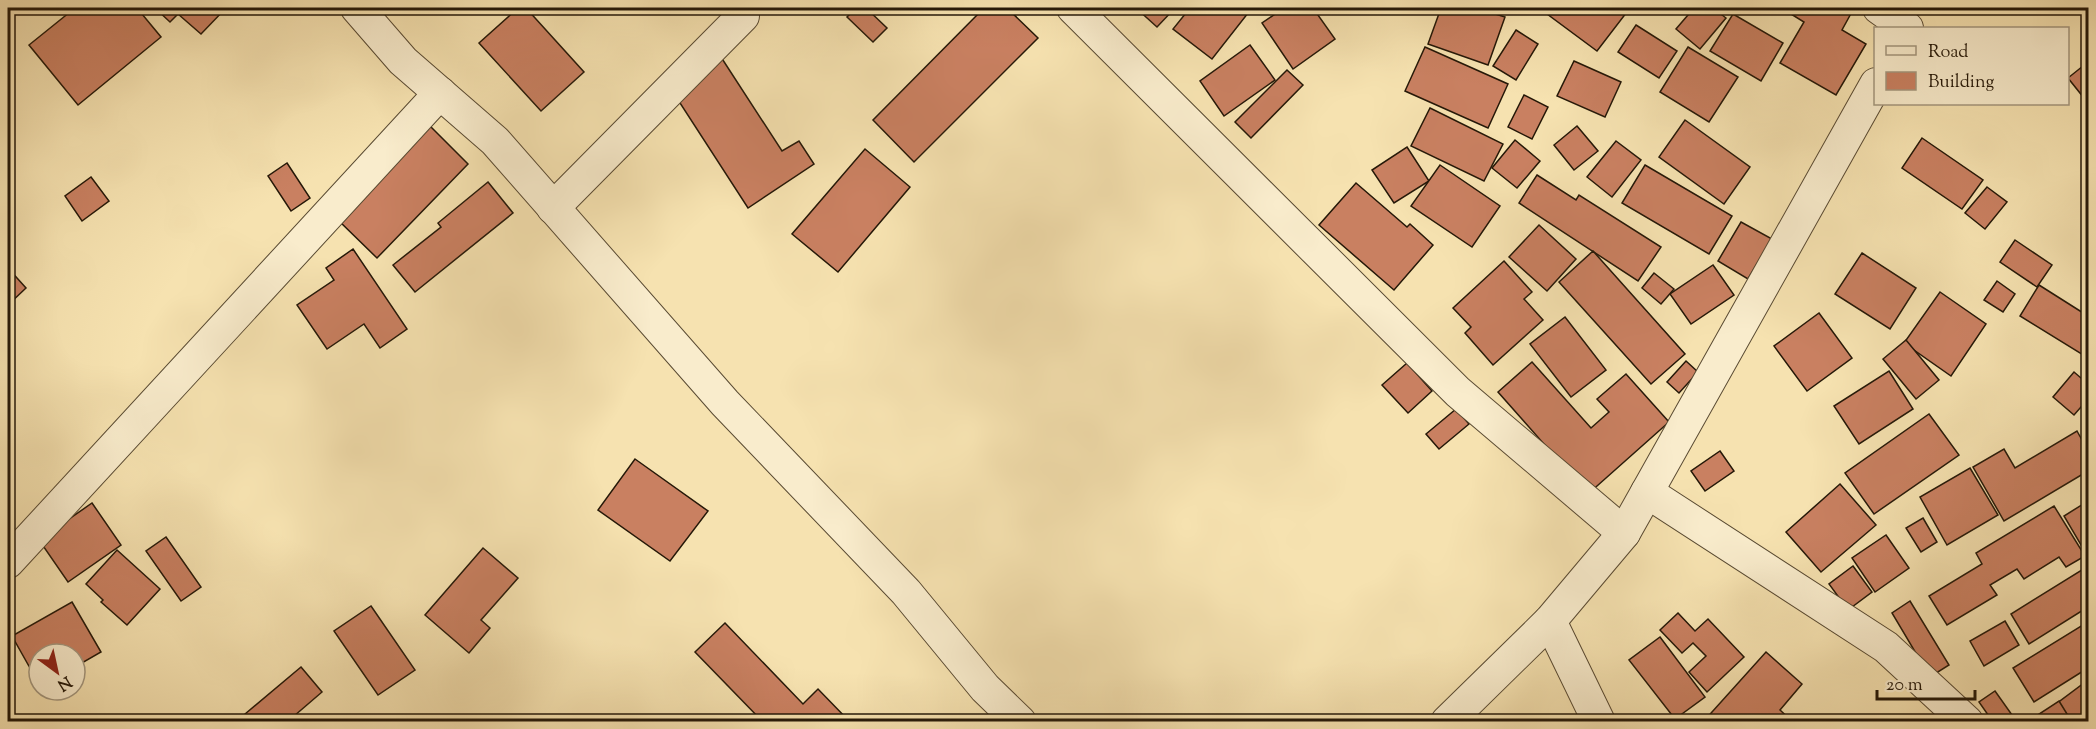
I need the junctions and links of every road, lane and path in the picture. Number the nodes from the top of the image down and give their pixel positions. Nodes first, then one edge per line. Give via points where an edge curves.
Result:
1 (357, 8) edge
2 (1073, 8) edge
3 (1879, 8) edge
4 (1918, 8) edge
5 (743, 16) dead end
6 (1906, 27) edge
7 (1908, 27) edge
8 (1874, 86) edge
9 (440, 93) junction
10 (553, 208) junction
11 (1647, 492) junction
12 (1624, 533) junction
13 (8, 562) edge
14 (1550, 621) junction
15 (1020, 722) edge
16 (1447, 722) edge
17 (1599, 722) edge
18 (1967, 722) edge

1 - 9 street via 403,61
2 - 12 street via 1458,392
3 - 6 street
4 - 7 street
5 - 10 street
8 - 11 street
9 - 10 street via 495,141
9 - 13 street
10 - 15 street via 724,403 906,592 985,688
11 - 12 street
11 - 18 street via 1886,647
12 - 14 street
14 - 16 street
14 - 17 street

